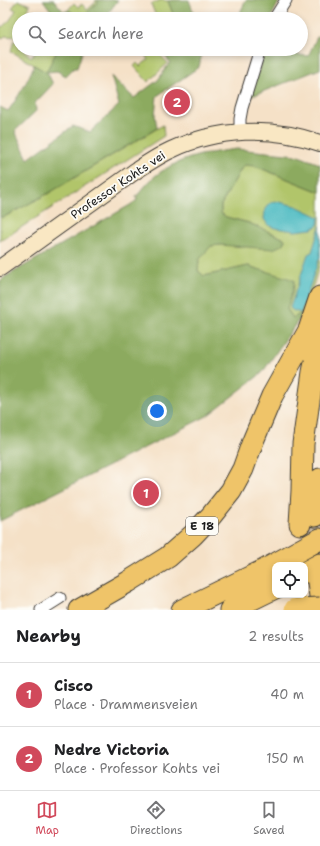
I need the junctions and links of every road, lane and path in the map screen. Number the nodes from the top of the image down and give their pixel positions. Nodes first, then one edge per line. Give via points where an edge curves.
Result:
1 (286, 0) edge
2 (278, 12) edge
3 (257, 56) edge
4 (245, 132) junction
5 (320, 143) edge
6 (0, 268) edge
7 (320, 297) edge
8 (320, 338) edge
9 (313, 421) edge
10 (320, 479) edge
11 (320, 539) edge
12 (272, 589) edge
13 (308, 593) edge
14 (60, 598) dead end
15 (320, 608) edge
16 (41, 610) edge
17 (79, 610) edge
18 (182, 610) edge
19 (230, 610) edge

1 - 2 street
3 - 4 street via 240,119
4 - 5 main road, Professor Kohts vei via 296,136
4 - 6 main road, Professor Kohts vei via 221,134 188,143 154,159
7 - 17 highway, E 18 via 309,330 272,396 231,491 193,535 168,556
8 - 9 highway via 313,372
9 - 10 highway via 316,438 302,491 308,520
11 - 18 highway
12 - 19 highway
13 - 15 highway, bridge
14 - 16 street

